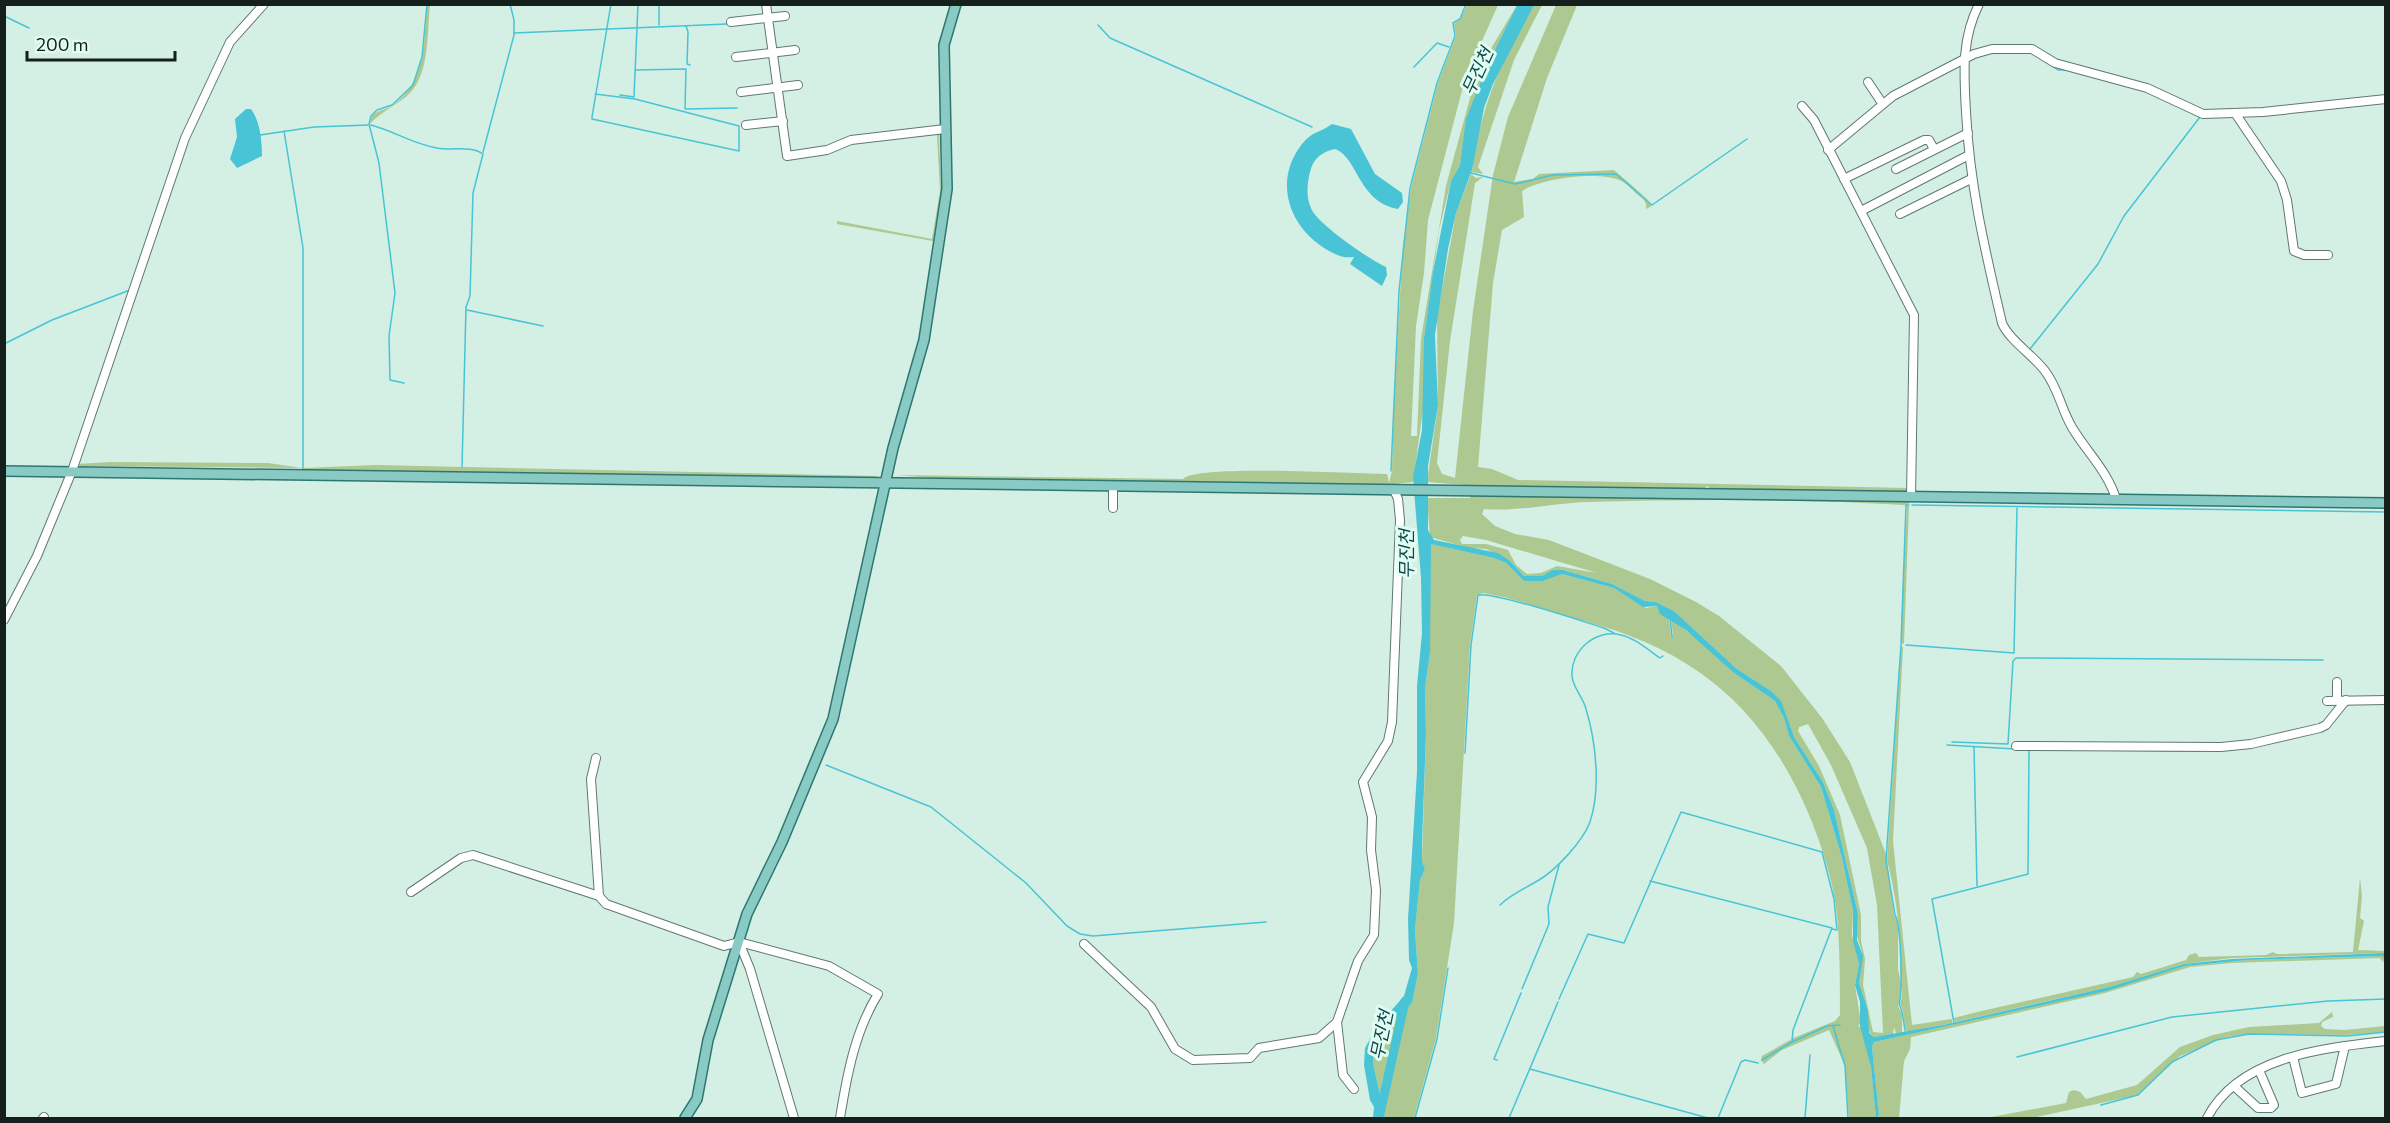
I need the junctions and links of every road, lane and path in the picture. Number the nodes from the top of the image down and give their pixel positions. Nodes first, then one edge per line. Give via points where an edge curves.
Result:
1 (264, 4) edge
2 (766, 4) edge
3 (956, 4) edge
4 (1979, 4) edge
5 (785, 16) dead end
6 (768, 18) junction
7 (731, 22) dead end
8 (795, 50) dead end
9 (773, 53) junction
10 (736, 57) dead end
11 (1964, 59) junction
12 (1868, 82) dead end
13 (798, 86) dead end
14 (778, 88) junction
15 (741, 92) dead end
16 (2385, 99) edge
17 (1882, 104) junction
18 (1802, 106) dead end
19 (2235, 113) junction
20 (783, 121) junction
21 (746, 125) dead end
22 (945, 129) junction
23 (1968, 134) junction
24 (1935, 149) junction
25 (1828, 150) junction
26 (1969, 155) junction
27 (1896, 169) dead end
28 (1844, 179) junction
29 (1971, 179) junction
30 (1861, 211) junction
31 (1900, 214) dead end
32 (2328, 255) dead end
33 (4, 471) edge
34 (72, 471) junction
35 (885, 483) junction
36 (1113, 486) junction
37 (1398, 490) junction
38 (1911, 497) junction
39 (2116, 499) junction
40 (2385, 503) edge
41 (1113, 508) dead end
42 (4, 620) edge
43 (2337, 682) dead end
44 (2327, 700) dead end
45 (2337, 700) junction
46 (2346, 700) junction
47 (2385, 700) edge
48 (2016, 746) dead end
49 (596, 758) dead end
50 (411, 892) dead end
51 (599, 896) junction
52 (739, 942) junction
53 (1084, 944) dead end
54 (1337, 1022) junction
55 (2385, 1041) edge
56 (2345, 1046) junction
57 (2293, 1058) junction
58 (2259, 1070) junction
59 (2234, 1086) junction
60 (1354, 1089) dead end
61 (2208, 1118) edge
62 (685, 1119) edge
63 (794, 1119) edge
64 (840, 1119) edge

1 - 34 street via 230,42 185,138
2 - 6 street
3 - 22 main road via 943,51
4 - 11 street via 1969,25
5 - 6 street
6 - 7 street
6 - 9 street
8 - 9 street
9 - 10 street
9 - 14 street
11 - 17 street
11 - 19 street via 1992,49 2026,47 2055,63 2147,88 2203,114
11 - 23 street
12 - 17 street
13 - 14 street
14 - 15 street
14 - 20 street
16 - 19 street
17 - 25 street
18 - 25 street via 1814,120
19 - 32 street via 2281,181 2294,251
20 - 21 street
20 - 22 street via 787,156 827,150 851,140
22 - 35 main road via 947,189 924,340
23 - 24 street
23 - 26 street
24 - 27 street
24 - 28 street via 1929,140 1924,140
25 - 28 street
26 - 29 street
26 - 30 street
28 - 30 street
29 - 31 street
29 - 39 street via 2004,328 2054,384 2073,429
30 - 38 street via 1914,315
33 - 34 main road
34 - 35 main road
34 - 42 street via 37,556
35 - 36 main road
35 - 52 main road via 833,719 747,915
36 - 37 main road
36 - 41 street
37 - 38 main road
37 - 54 street via 1392,722 1388,741 1363,782 1372,817 1374,935 1358,961
38 - 39 main road
39 - 40 main road
43 - 45 street
44 - 45 street
45 - 46 street
46 - 47 street
46 - 48 street via 2326,725 2251,744
49 - 51 street via 591,779
50 - 51 street via 461,858 473,855
51 - 52 street via 606,904 723,946
52 - 62 main road via 708,1040 697,1099
52 - 63 street
52 - 64 street via 829,966 878,994 867,1012 847,1074
53 - 54 street via 1151,1007 1175,1049 1193,1060 1250,1058 1259,1048 1318,1038
54 - 60 street via 1343,1075
55 - 56 street
56 - 57 street
56 - 57 street via 2336,1084 2302,1093
57 - 58 street
58 - 59 street
58 - 59 street via 2274,1105 2271,1108 2258,1108
59 - 61 street

